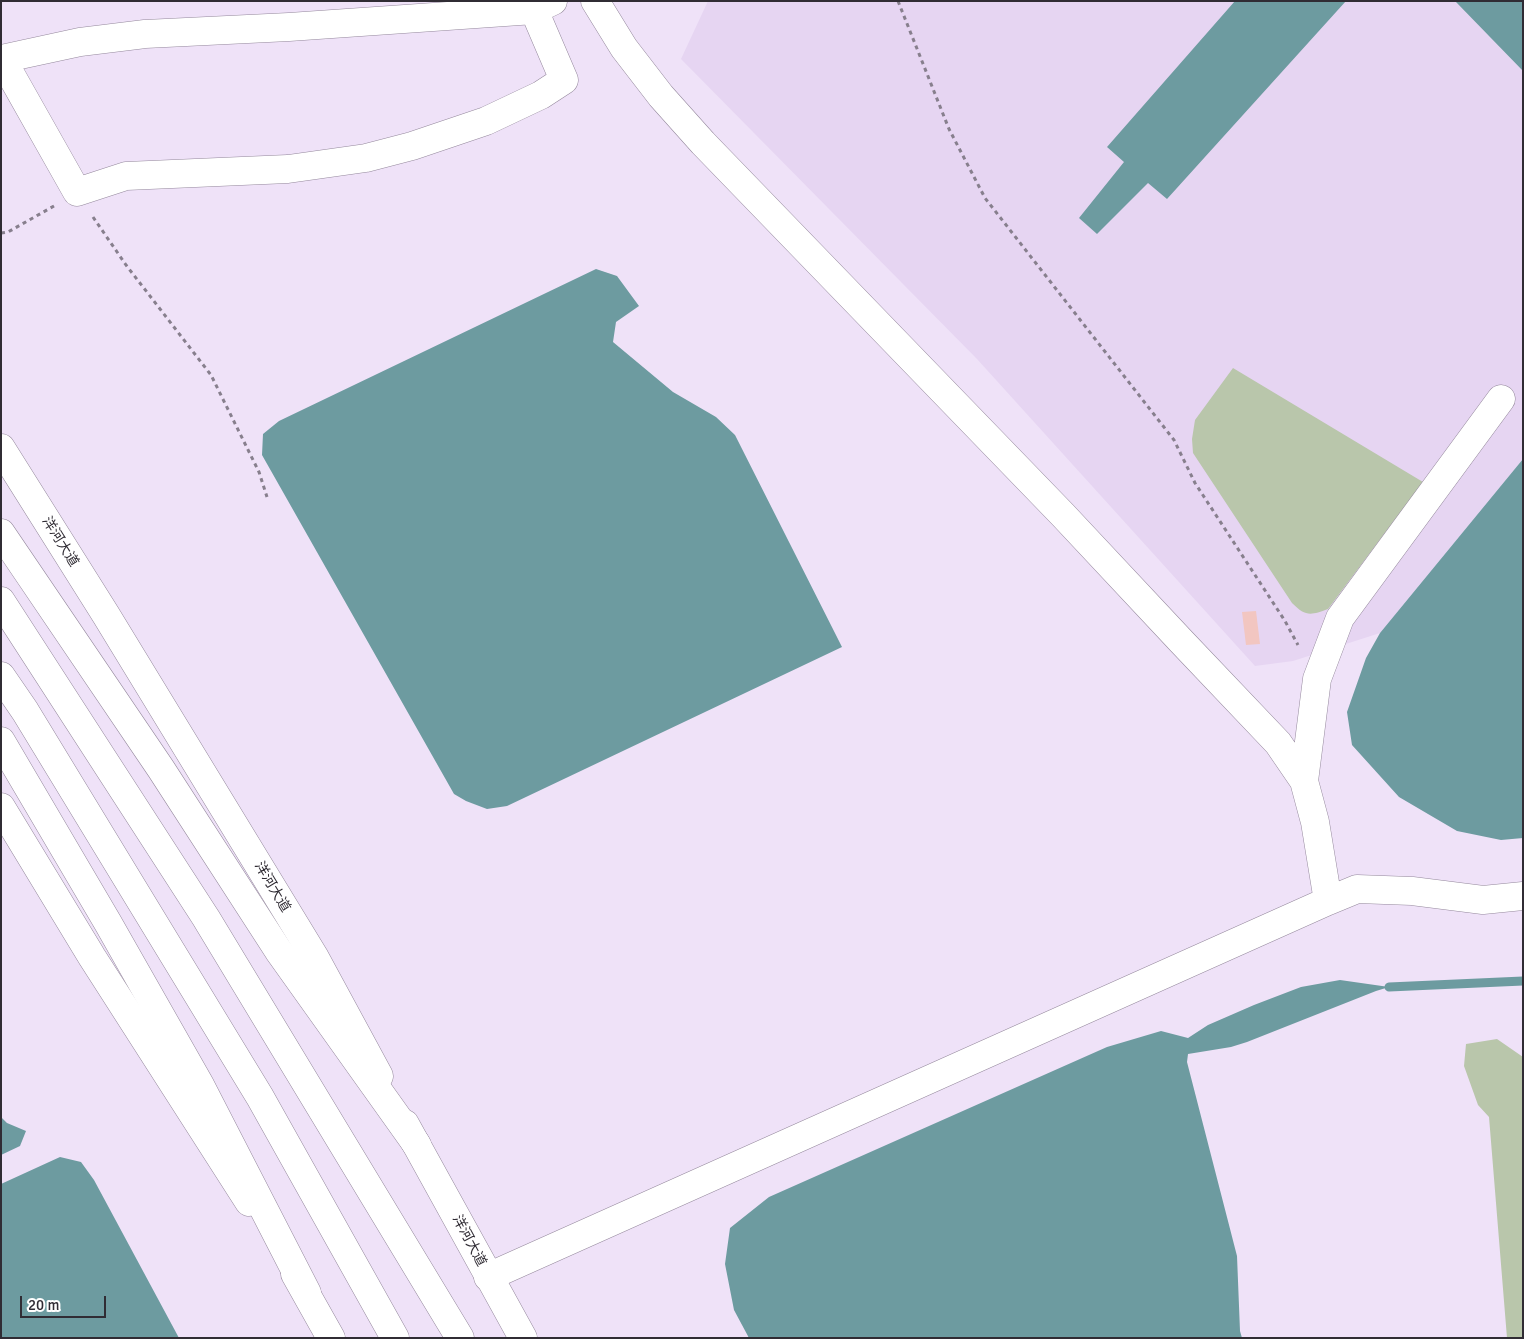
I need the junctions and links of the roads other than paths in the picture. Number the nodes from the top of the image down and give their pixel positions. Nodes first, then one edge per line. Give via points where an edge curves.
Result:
1 (595, 1) edge
2 (543, 6) edge
3 (1, 59) edge
4 (1501, 399) dead end
5 (1, 448) edge
6 (1, 533) edge
7 (1, 601) edge
8 (1, 676) edge
9 (1, 741) edge
10 (1304, 781) junction
11 (1, 807) edge
12 (1523, 896) edge
13 (1328, 901) junction
14 (417, 1145) junction
15 (488, 1277) junction
16 (307, 1293) junction
17 (332, 1338) edge
18 (395, 1338) edge
19 (460, 1338) edge
20 (523, 1338) edge

1 - 10 main road via 624,48 703,143 1278,743
2 - 3 main road via 289,27 145,34 80,42
2 - 3 main road via 564,80 541,95 486,121 366,158 288,169 126,176 77,192
4 - 10 main road via 1340,618 1317,679
5 - 14 main road, 洋河大道 via 314,956
6 - 14 main road via 278,950
7 - 19 main road via 206,918
8 - 18 main road via 25,710 260,1096
9 - 16 main road via 200,1085
10 - 13 main road via 1315,822
11 - 16 main road via 92,957
12 - 13 main road via 1483,900 1412,891 1357,889
13 - 15 main road
14 - 15 main road, 洋河大道
15 - 20 main road, 洋河大道
16 - 17 main road

